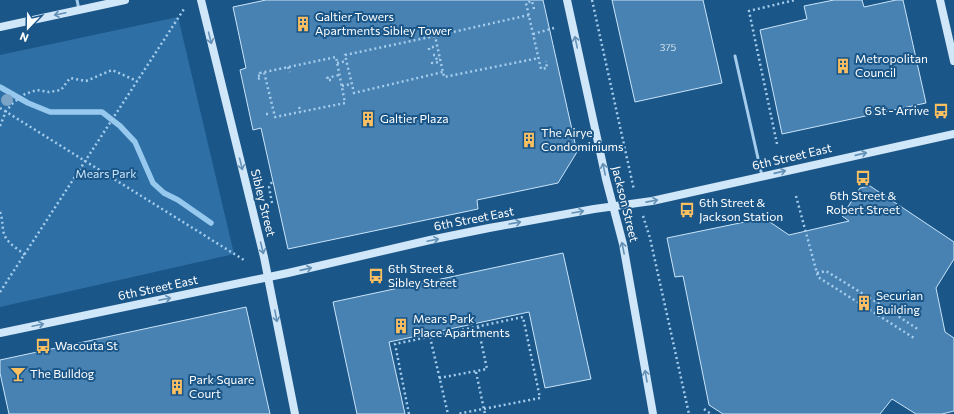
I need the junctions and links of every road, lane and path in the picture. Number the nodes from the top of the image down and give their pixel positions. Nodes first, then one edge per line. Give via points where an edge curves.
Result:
1 (77, 0) edge
2 (125, 0) edge
3 (201, 0) edge
4 (567, 0) edge
5 (795, 0) edge
6 (940, 0) edge
7 (184, 9) dead end
8 (534, 9) dead end
9 (79, 10) junction
10 (529, 15) junction
11 (0, 27) edge
12 (554, 28) dead end
13 (533, 34) junction
14 (435, 36) junction
15 (437, 46) junction
16 (432, 49) dead end
17 (433, 55) dead end
18 (735, 56) dead end
19 (539, 58) junction
20 (440, 60) junction
21 (346, 61) junction
22 (546, 61) dead end
23 (954, 61) edge
24 (434, 62) dead end
25 (337, 63) junction
26 (288, 67) junction
27 (264, 72) junction
28 (290, 72) dead end
29 (443, 72) junction
30 (339, 75) junction
31 (259, 78) dead end
32 (331, 80) dead end
33 (137, 81) junction
34 (351, 84) junction
35 (342, 86) junction
36 (299, 107) dead end
37 (0, 108) edge
38 (6, 111) junction
39 (301, 112) junction
40 (0, 126) edge
41 (954, 134) edge
42 (777, 144) dead end
43 (85, 161) junction
44 (762, 176) junction
45 (273, 180) dead end
46 (796, 196) dead end
47 (272, 203) dead end
48 (614, 207) junction
49 (0, 212) edge
50 (25, 255) junction
51 (244, 260) dead end
52 (817, 273) junction
53 (268, 278) junction
54 (0, 292) edge
55 (478, 326) junction
56 (919, 330) dead end
57 (0, 333) edge
58 (430, 337) junction
59 (914, 338) dead end
60 (476, 371) junction
61 (439, 378) junction
62 (484, 409) junction
63 (704, 409) dead end
64 (295, 414) edge
65 (410, 414) edge
66 (448, 414) edge
67 (456, 414) edge
68 (485, 414) edge
69 (653, 414) edge
70 (711, 414) edge

1 - 9 lane
2 - 9 street
3 -> 53 street, Sibley Street
48 -> 4 street, Jackson Street
5 - 42 path via 749,11
6 - 23 street
7 - 33 path
8 - 10 path via 532,1 526,3
9 -> 11 street
10 - 13 path
10 - 14 path
12 - 13 path
13 - 19 path
14 - 15 path
14 - 21 path via 345,55
15 - 16 path via 429,50
15 - 20 path
17 - 20 path
18 - 44 lane
19 - 22 path via 542,69 547,68
19 - 29 path via 444,77
20 - 24 path via 432,63
20 - 29 path
21 - 25 path
21 - 34 path
25 - 26 path via 336,57
25 - 30 path
26 - 27 path
26 - 28 path
27 - 31 path via 260,73
27 - 39 path via 275,117
29 - 34 path via 354,93
30 - 32 path via 327,78
30 - 35 path
33 - 38 path via 112,70 86,81 70,78 61,90 37,90 25,94
33 - 43 path
34 - 35 path
35 - 39 path via 345,102
36 - 39 path
37 - 38 path
38 - 40 path
38 - 43 path
44 -> 41 street, 6th Street East
43 - 50 path
43 - 51 path
48 -> 44 street, 6th Street East via 652,202
45 - 47 path via 269,186
46 - 52 path
53 -> 48 street, 6th Street East via 482,230
69 -> 48 street, Jackson Street
49 - 50 path via 4,235
50 - 54 path
52 - 56 path via 826,271
52 - 59 path via 818,277
57 -> 53 street, 6th Street East
53 -> 64 street, Sibley Street
55 - 58 path
55 - 60 path via 487,369
55 - 62 path via 523,317 540,398
58 - 61 path
58 - 65 path via 395,344
60 - 61 path
60 - 62 path
61 - 66 path
62 - 67 path
62 - 68 path
63 - 70 path

